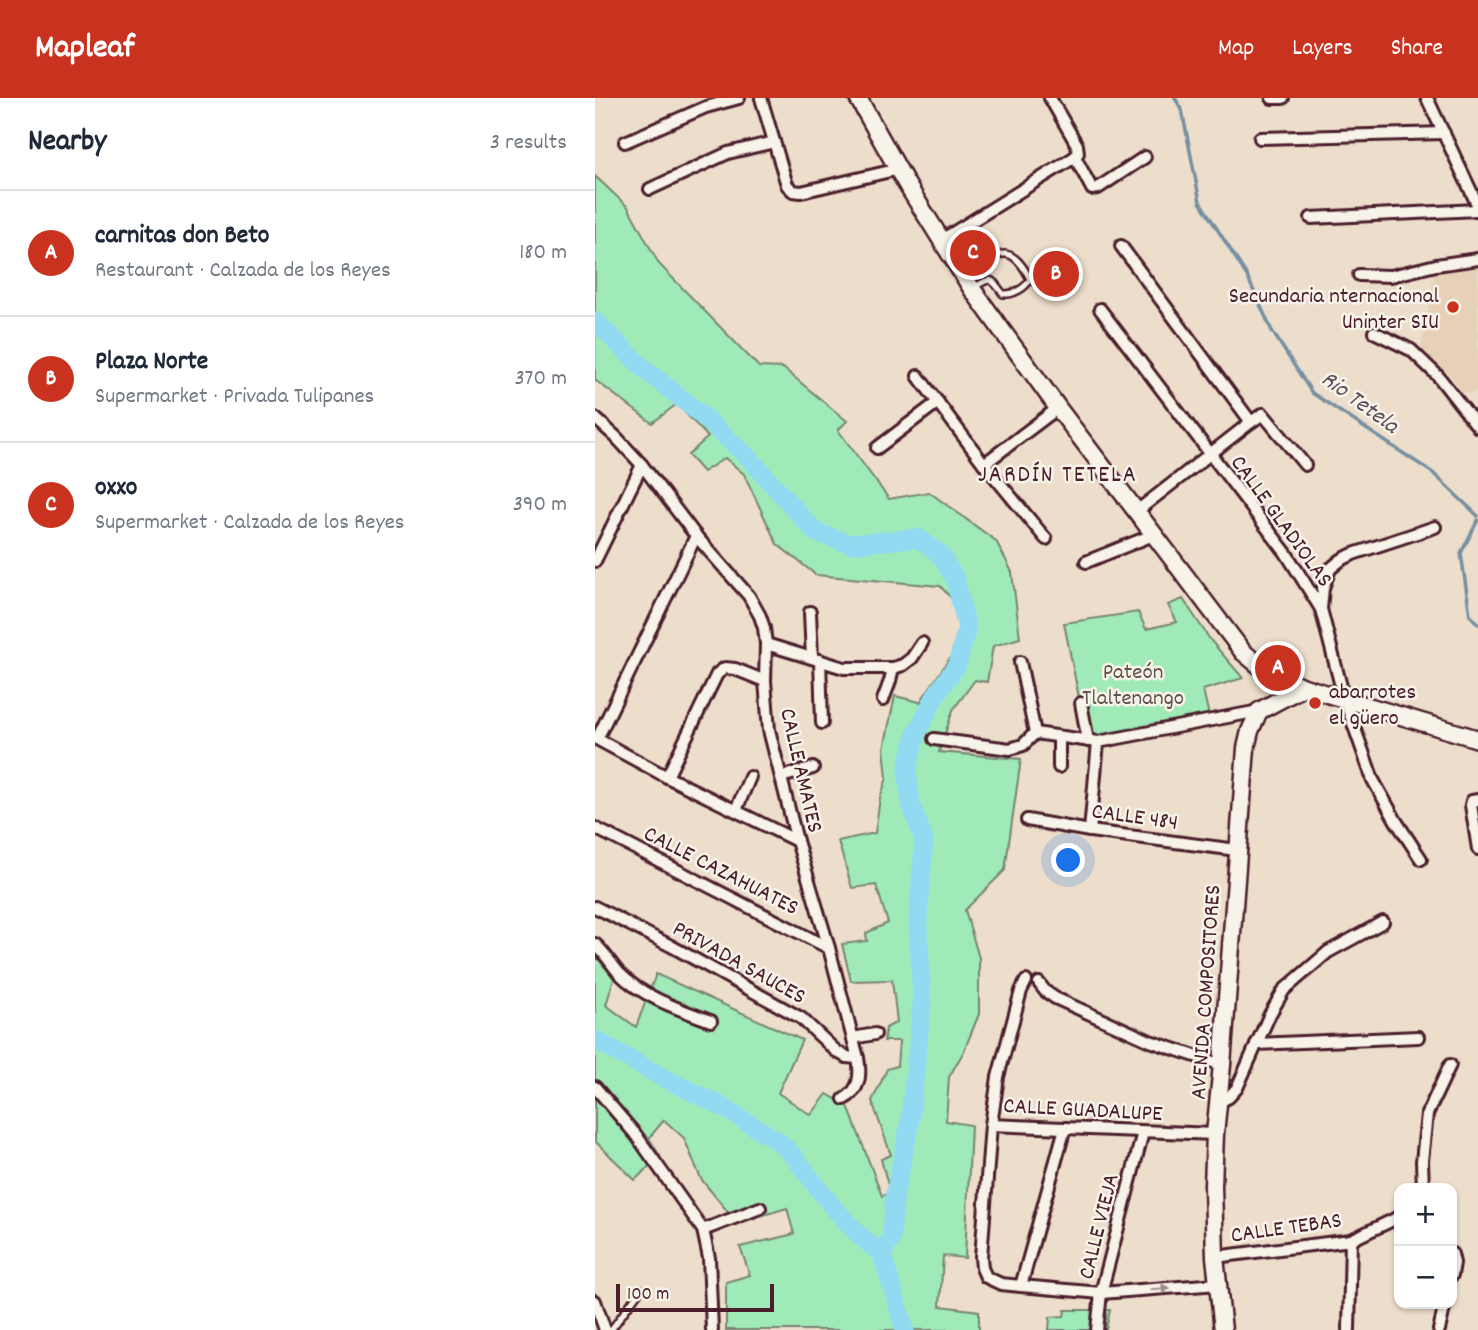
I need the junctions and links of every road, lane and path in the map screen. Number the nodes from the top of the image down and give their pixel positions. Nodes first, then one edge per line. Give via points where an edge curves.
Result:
1 (739, 98) edge
2 (761, 98) edge
3 (858, 98) edge
4 (1272, 98) edge
5 (1283, 98) edge
6 (1427, 98) edge
7 (1051, 99) edge
8 (1444, 133) junction
9 (1260, 138) dead end
10 (625, 142) dead end
11 (774, 142) junction
12 (1075, 157) junction
13 (1145, 157) dead end
14 (899, 169) junction
15 (650, 189) dead end
16 (1478, 208) edge
17 (1311, 218) dead end
18 (940, 241) junction
19 (1121, 246) dead end
20 (1478, 259) edge
21 (961, 273) junction
22 (1359, 275) dead end
23 (972, 289) junction
24 (1100, 309) dead end
25 (1374, 332) dead end
26 (918, 376) dead end
27 (938, 402) junction
28 (1058, 408) junction
29 (595, 418) edge
30 (1251, 422) junction
31 (1478, 427) edge
32 (877, 448) dead end
33 (1210, 455) junction
34 (984, 464) junction
35 (642, 465) junction
36 (1305, 465) dead end
37 (1137, 511) junction
38 (1435, 527) dead end
39 (1153, 535) junction
40 (697, 536) junction
41 (1046, 539) dead end
42 (595, 561) edge
43 (1086, 562) dead end
44 (1321, 609) junction
45 (810, 612) dead end
46 (922, 643) dead end
47 (766, 644) junction
48 (816, 659) junction
49 (1020, 662) dead end
50 (893, 668) junction
51 (1267, 672) junction
52 (765, 681) junction
53 (1304, 687) junction
54 (883, 700) dead end
55 (1275, 702) junction
56 (1345, 702) junction
57 (1081, 703) dead end
58 (1259, 711) junction
59 (822, 723) dead end
60 (1035, 733) junction
61 (1059, 737) junction
62 (596, 738) edge
63 (935, 739) dead end
64 (1478, 739) edge
65 (1093, 742) junction
66 (1059, 767) dead end
67 (813, 768) dead end
68 (667, 777) junction
69 (750, 777) dead end
70 (781, 777) junction
71 (1478, 800) edge
72 (736, 810) junction
73 (1027, 820) dead end
74 (595, 828) edge
75 (1090, 831) junction
76 (797, 841) junction
77 (1478, 849) edge
78 (1237, 850) junction
79 (1421, 859) dead end
80 (595, 907) edge
81 (1383, 922) dead end
82 (595, 944) edge
83 (829, 948) junction
84 (1026, 981) dead end
85 (1039, 984) dead end
86 (711, 1021) dead end
87 (875, 1034) dead end
88 (1418, 1037) dead end
89 (853, 1038) junction
90 (1257, 1044) junction
91 (858, 1058) junction
92 (1222, 1065) junction
93 (1450, 1065) dead end
94 (595, 1087) edge
95 (844, 1099) dead end
96 (1219, 1102) junction
97 (991, 1125) junction
98 (1065, 1128) junction
99 (1143, 1132) junction
100 (1215, 1134) junction
101 (1423, 1183) edge
102 (760, 1208) dead end
103 (1394, 1219) edge
104 (703, 1230) junction
105 (1351, 1240) junction
106 (1215, 1257) junction
107 (1218, 1284) junction
108 (1021, 1286) junction
109 (641, 1289) dead end
110 (1101, 1293) junction
111 (595, 1301) edge
112 (1444, 1309) edge
113 (605, 1330) edge
114 (611, 1330) edge
115 (712, 1330) edge
116 (1097, 1330) edge
117 (1223, 1330) edge
118 (1349, 1330) edge
119 (1439, 1330) edge

1 - 10 street
2 - 11 street
3 - 14 street
4 - 5 street
6 - 8 street
7 - 12 street via 1077,145
8 - 9 street
8 - 16 street
11 - 14 street via 793,191
11 - 15 street via 728,153
12 - 13 street via 1092,189
12 - 18 street
14 - 18 street
16 - 17 street
18 - 21 street
19 - 30 street
20 - 22 street via 1391,276
21 - 23 street
21 - 23 lane via 1008,253 1030,279 1007,295 991,280
23 - 28 street
24 - 33 street, CALLE GLADIOLAS
25 - 31 street via 1411,350
26 - 27 street
27 - 32 street
27 - 34 street
28 - 34 street
28 - 37 street
29 - 35 street, CALLE AMATES
30 - 33 street
30 - 36 street via 1263,414
33 - 37 street
33 - 44 street, CALLE GLADIOLAS via 1286,553
34 - 41 street
35 - 40 street, CALLE AMATES
35 - 42 street
37 - 39 street
38 - 44 street via 1341,560 1325,579
39 - 43 street
39 - 51 street via 1243,652
40 - 47 street, CALLE AMATES via 749,596 760,616
40 - 62 street
44 - 56 street
45 - 48 street
46 - 50 street via 912,658
47 - 48 street
47 - 52 street, CALLE AMATES
48 - 50 street via 844,668
48 - 59 street
49 - 60 street
50 - 54 street
51 - 53 street
51 - 55 street via 1276,684
52 - 68 street via 735,669 725,668 717,674
52 - 70 street, CALLE AMATES via 769,730
53 - 55 street
53 - 56 street
55 - 58 street
56 - 64 street
56 - 79 street via 1373,780
57 - 65 street
58 - 65 street
58 - 78 street, AVENIDA COMPOSITORES via 1246,748
60 - 61 street
60 - 63 street via 1023,745 1010,749
61 - 65 street
61 - 66 street
62 - 68 street
65 - 75 street
67 - 70 street
68 - 72 street
69 - 72 street
70 - 76 street, CALLE AMATES
71 - 77 street via 1471,805
72 - 76 street
73 - 75 street, CALLE 484
74 - 83 street, CALLE CAZAHUATES
75 - 78 street, CALLE 484
76 - 83 street, CALLE AMATES
78 - 92 street, AVENIDA COMPOSITORES
80 - 91 street, PRIVADA SAUCES via 801,1018 836,1051
81 - 90 street via 1328,952 1285,990
82 - 86 street via 620,974 645,993
83 - 89 street, CALLE AMATES
84 - 97 street via 998,1077
85 - 92 street via 1055,998 1150,1041
87 - 89 street
88 - 90 street
89 - 91 street, CALLE AMATES
90 - 96 street via 1237,1088
91 - 95 street via 859,1082
92 - 96 street, AVENIDA COMPOSITORES
93 - 101 street via 1427,1114
94 - 104 street via 636,1135
96 - 100 street, AVENIDA COMPOSITORES
97 - 98 street, CALLE GUADALUPE
97 - 108 street via 982,1268 993,1281
98 - 99 street, CALLE GUADALUPE
98 - 108 street
99 - 100 street, CALLE GUADALUPE
99 - 110 street, CALLE VIEJA
100 - 106 street, AVENIDA COMPOSITORES
102 - 104 street
103 - 105 street, CALLE TEBAS
104 - 115 street
105 - 106 street, CALLE TEBAS
105 - 118 street
106 - 107 street, AVENIDA COMPOSITORES
110 -> 107 street
107 - 117 street, AVENIDA COMPOSITORES
108 - 110 street
109 - 114 lane
110 - 116 street, CALLE VIEJA
111 - 113 street
112 - 119 street

